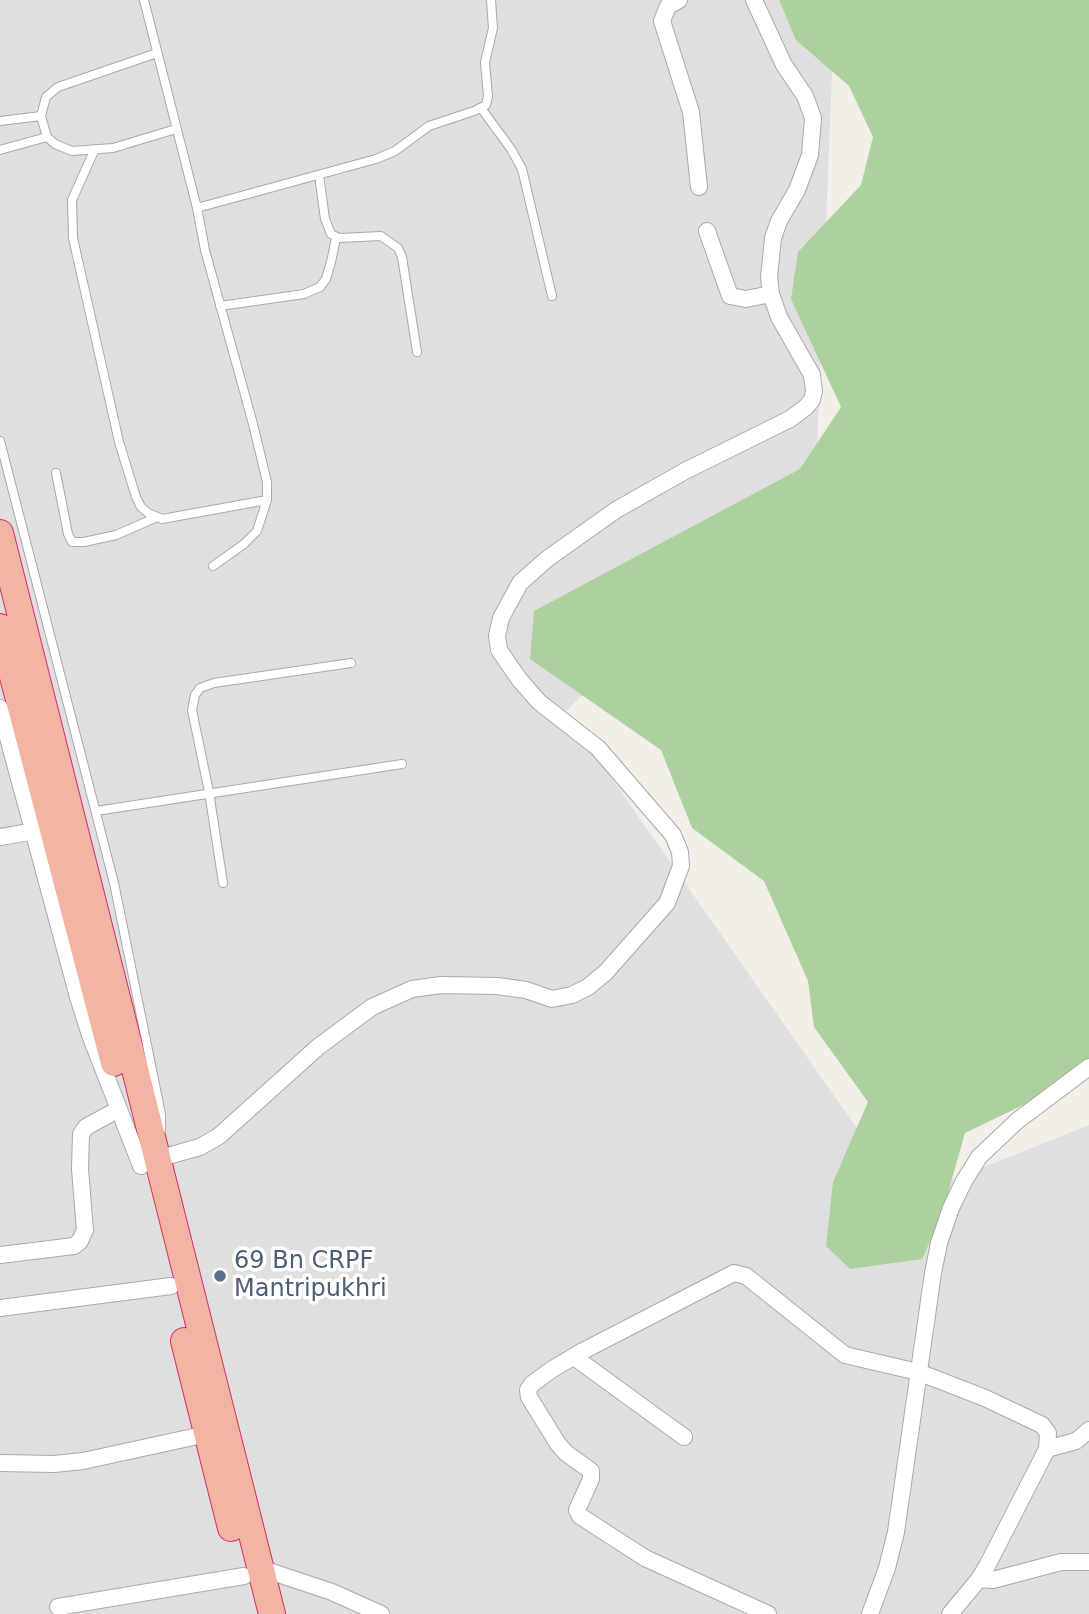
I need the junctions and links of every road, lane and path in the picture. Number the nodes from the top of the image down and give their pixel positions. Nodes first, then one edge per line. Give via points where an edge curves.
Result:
1 (144, 0) edge
2 (491, 0) edge
3 (679, 0) edge
4 (754, 0) edge
5 (158, 53) junction
6 (481, 108) junction
7 (41, 116) junction
8 (0, 121) edge
9 (176, 129) junction
10 (47, 136) junction
11 (0, 150) edge
12 (94, 151) junction
13 (319, 175) junction
14 (699, 187) dead end
15 (197, 208) junction
16 (707, 231) dead end
17 (335, 237) junction
18 (771, 294) junction
19 (552, 296) dead end
20 (220, 306) junction
21 (417, 352) dead end
22 (0, 441) edge
23 (56, 473) dead end
24 (267, 500) junction
25 (155, 518) junction
26 (0, 533) edge
27 (213, 566) dead end
28 (0, 627) edge
29 (351, 663) dead end
30 (0, 708) edge
31 (402, 764) dead end
32 (209, 792) junction
33 (96, 811) junction
34 (35, 831) junction
35 (0, 837) edge
36 (223, 883) dead end
37 (1089, 1067) edge
38 (119, 1109) junction
39 (151, 1159) junction
40 (0, 1255) edge
41 (171, 1286) junction
42 (0, 1308) edge
43 (574, 1357) junction
44 (918, 1372) junction
45 (1089, 1430) edge
46 (206, 1434) junction
47 (684, 1437) dead end
48 (1047, 1449) junction
49 (0, 1463) edge
50 (1089, 1562) edge
51 (252, 1572) junction
52 (979, 1579) junction
53 (58, 1607) dead end
54 (254, 1614) edge
55 (272, 1614) edge
56 (381, 1614) edge
57 (768, 1614) edge
58 (870, 1614) edge
59 (950, 1614) edge

1 - 5 lane
2 - 6 lane via 493,28 485,62 488,96
3 - 14 street via 668,6 662,21 691,112
4 - 18 street via 813,118 810,155 773,238
5 - 7 lane via 58,87 46,97
5 - 9 lane
6 - 13 lane via 429,126 395,152
6 - 19 lane via 522,169
7 - 8 lane
7 - 10 lane
9 - 12 lane
9 - 15 lane
10 - 11 lane
10 - 12 lane via 62,149
12 - 25 lane via 72,200 73,238 119,442 136,497
13 - 15 lane
13 - 17 lane via 325,219
15 - 20 lane
16 - 18 street via 730,296 746,299
17 - 20 lane via 320,287 304,294
17 - 21 lane via 381,236 398,248
18 - 39 street via 787,334 808,365 814,391 807,407 616,510 555,553 520,583 497,636 506,663 539,702 598,748 673,835 681,866 667,903 587,988 552,999 496,986 412,989 372,1007 318,1047 219,1136 200,1147
20 - 24 lane via 256,436
22 - 33 lane
23 - 25 lane via 72,542 116,535
24 - 25 lane
24 - 27 lane via 257,531
26 - 39 highway
28 - 39 highway
29 - 32 lane via 200,688 192,710
30 - 34 street
31 - 32 lane
32 - 33 lane
32 - 36 lane
33 - 39 lane via 161,1114
34 - 35 street
34 - 38 street via 78,997
37 - 44 street via 1017,1121 979,1157 964,1181 939,1243
38 - 39 street
38 - 40 street via 81,1134 85,1230 80,1241 74,1246
39 - 41 highway
39 - 51 highway
41 - 42 street
41 - 46 highway
43 - 44 street via 739,1273 845,1355
43 - 47 street
43 - 57 street via 528,1390 558,1444 591,1471 578,1513 645,1558
44 - 48 street via 1042,1425 1048,1433
44 - 58 street via 896,1532
45 - 48 street via 1076,1441
46 - 49 street via 83,1461
46 - 51 highway
48 - 52 street
50 - 52 street via 1061,1562 993,1580
51 - 53 street
51 - 54 highway
51 - 55 highway
51 - 56 street via 332,1592
52 - 59 street

